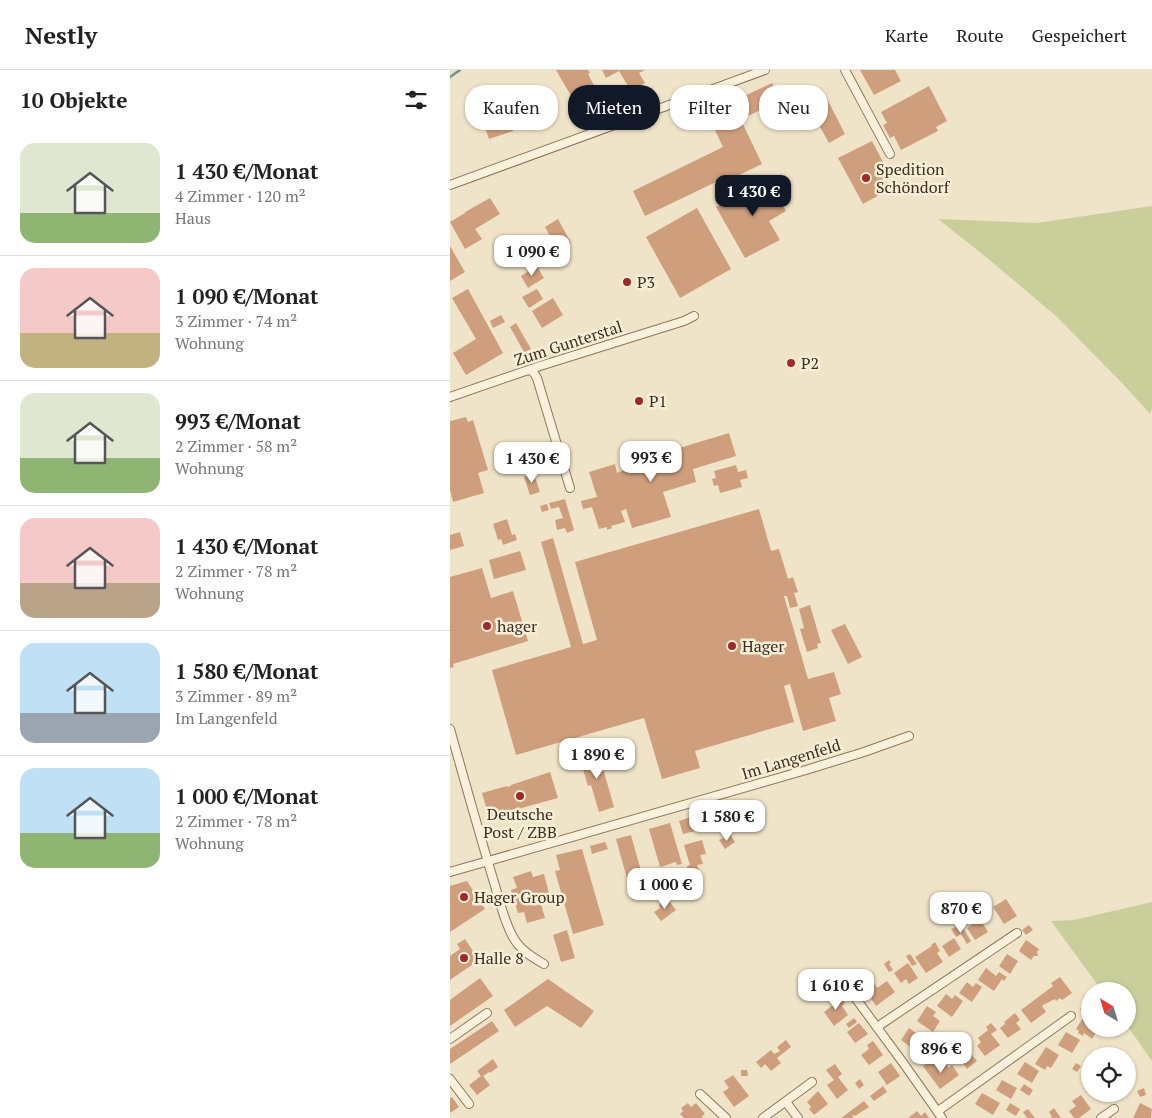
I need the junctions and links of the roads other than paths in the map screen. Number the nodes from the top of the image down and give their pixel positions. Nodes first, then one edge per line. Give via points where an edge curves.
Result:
1 (765, 70) edge
2 (845, 70) edge
3 (890, 154) dead end
4 (450, 185) edge
5 (694, 316) dead end
6 (530, 370) junction
7 (450, 397) edge
8 (570, 488) dead end
9 (450, 728) edge
10 (909, 736) dead end
11 (488, 861) junction
12 (450, 872) edge
13 (1017, 933) dead end
14 (544, 964) dead end
15 (851, 992) dead end
16 (487, 1013) dead end
17 (1071, 1016) dead end
18 (877, 1027) junction
19 (450, 1039) edge
20 (450, 1079) edge
21 (812, 1082) dead end
22 (700, 1094) dead end
23 (786, 1102) junction
24 (468, 1104) dead end
25 (1114, 1108) dead end
26 (940, 1115) edge
27 (726, 1118) edge
28 (763, 1118) edge
29 (798, 1118) edge
30 (1100, 1118) edge

1 - 4 street
2 - 3 street
5 - 6 street, Zum Gunterstal
6 - 7 street, Zum Gunterstal
6 - 8 street via 537,378
9 - 11 street
10 - 11 street, Im Langenfeld via 806,770
11 - 12 street, Im Langenfeld
11 - 14 street via 512,936 526,953
13 - 18 street
15 - 18 street
16 - 19 street
17 - 26 street
18 - 26 street
20 - 24 street
21 - 23 street
22 - 27 street
23 - 28 street
23 - 29 street
25 - 30 street

